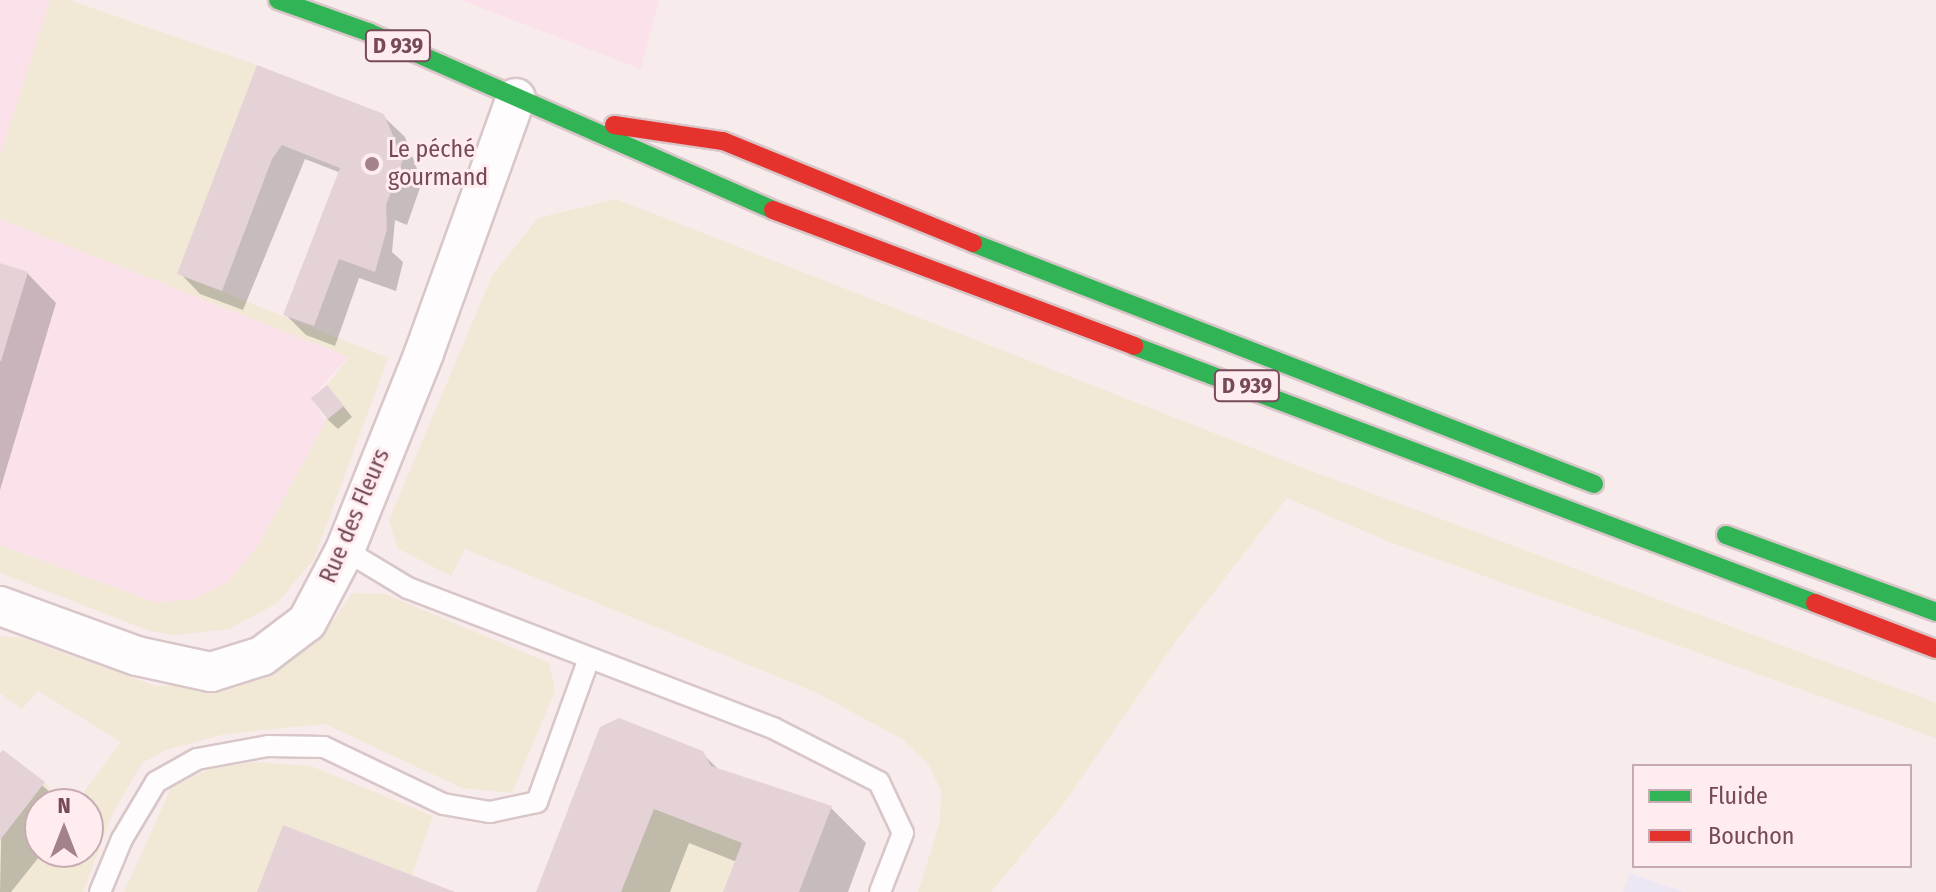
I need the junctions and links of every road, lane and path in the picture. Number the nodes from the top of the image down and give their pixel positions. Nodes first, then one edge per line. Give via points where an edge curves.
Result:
1 (278, 0) edge
2 (516, 98) junction
3 (560, 118) junction
4 (1614, 491) dead end
5 (1703, 526) dead end
6 (345, 550) junction
7 (0, 606) edge
8 (1936, 612) edge
9 (1936, 649) edge
10 (589, 658) junction
11 (100, 892) edge
12 (880, 892) edge

1 - 2 main road, D 939 via 368,32
2 - 3 main road, D 939
2 - 6 street, Rue des Fleurs via 474,221
3 - 4 main road, D 939 via 723,141 1058,278
3 - 9 main road, D 939 via 743,198
5 - 8 main road
6 - 7 street, Rue des Fleurs via 307,622 262,656 211,672 137,656
6 - 10 lane via 408,588
10 - 11 lane via 537,802 490,812 443,804 324,747 268,746 197,759 156,782 122,839
10 - 12 lane via 773,728 879,782 903,833

